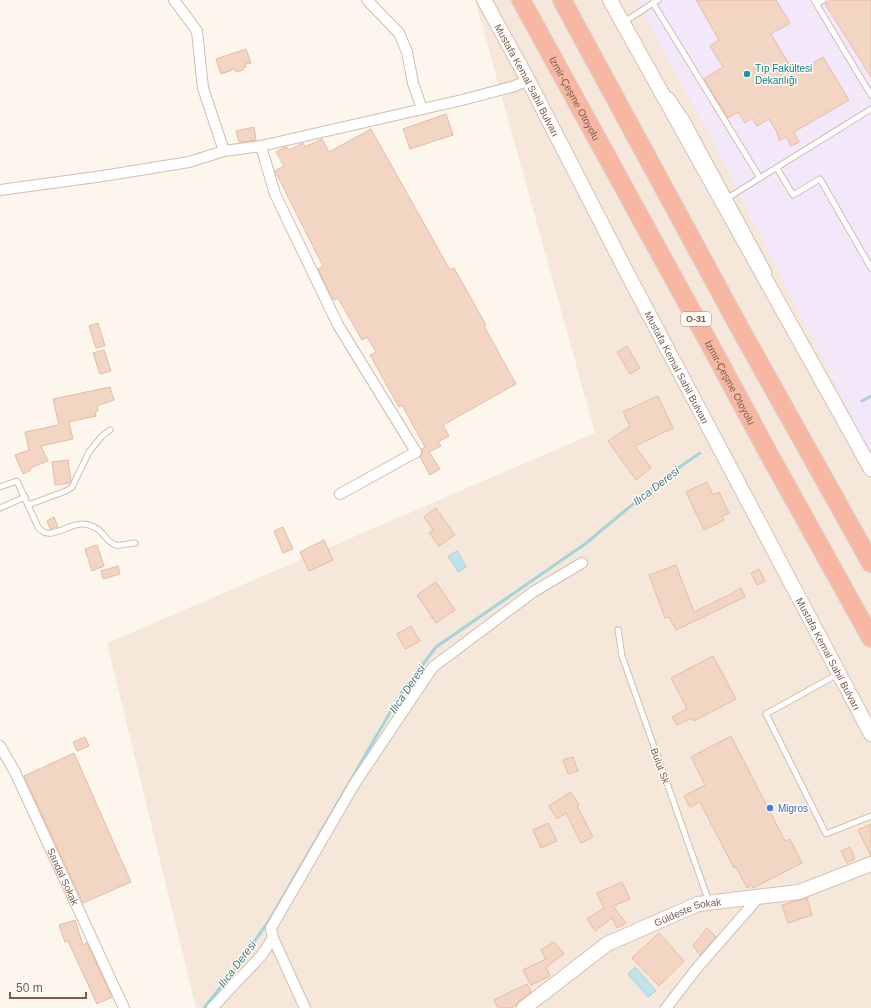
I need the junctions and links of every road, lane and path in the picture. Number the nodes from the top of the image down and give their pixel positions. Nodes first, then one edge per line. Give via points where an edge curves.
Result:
1 (174, 0) edge
2 (367, 0) edge
3 (484, 0) edge
4 (521, 0) edge
5 (562, 0) edge
6 (610, 0) edge
7 (658, 0) edge
8 (823, 0) edge
9 (816, 2) edge
10 (653, 3) junction
11 (622, 22) junction
12 (528, 80) junction
13 (871, 95) edge
14 (422, 109) junction
15 (871, 109) edge
16 (261, 146) junction
17 (224, 151) junction
18 (777, 168) junction
19 (760, 178) junction
20 (0, 190) edge
21 (725, 199) junction
22 (871, 268) edge
23 (110, 430) dead end
24 (871, 469) edge
25 (0, 487) edge
26 (340, 494) dead end
27 (25, 497) junction
28 (28, 505) junction
29 (0, 508) edge
30 (135, 543) dead end
31 (582, 563) dead end
32 (871, 563) edge
33 (618, 630) dead end
34 (871, 638) edge
35 (839, 673) junction
36 (871, 734) edge
37 (0, 746) edge
38 (871, 816) edge
39 (871, 864) edge
40 (759, 897) junction
41 (709, 903) junction
42 (273, 938) junction
43 (124, 1008) edge
44 (212, 1008) edge
45 (305, 1008) edge
46 (524, 1008) edge
47 (666, 1008) edge

1 - 17 street via 197,31 203,88
2 - 14 street via 399,33 407,52 413,83
3 - 12 street, Mustafa Kemal Sahil Bulvarı
4 - 34 highway, İzmir-Çeşme Otoyolu / O-31
5 - 32 highway via 743,334
6 - 11 street
7 - 10 lane
8 - 9 lane
9 - 13 lane
10 - 11 lane
10 - 19 lane
11 - 21 street
12 - 14 street via 515,86
12 - 35 street, Mustafa Kemal Sahil Bulvarı
14 - 16 street
15 - 18 lane
16 - 17 street
16 - 26 street via 275,194 338,325 416,452
17 - 20 street via 189,162
18 - 19 lane
18 - 22 lane via 793,195 820,179
19 - 21 lane
21 - 24 street via 781,309
23 - 28 lane via 89,452 72,487
25 - 27 lane via 17,481
27 - 28 lane
27 - 29 lane
28 - 30 lane via 38,527 44,533 50,534 83,524 98,529 114,544
31 - 42 street via 533,592 434,667 355,783 271,928
33 - 41 lane, Bulut Sk. via 622,656
35 - 36 street, Mustafa Kemal Sahil Bulvarı
35 - 38 lane via 766,714 826,834
37 - 43 street, Sandal Sokak via 15,772
39 - 40 street, Güldeste Sokak via 799,892
40 - 41 street, Güldeste Sokak
40 - 47 street
41 - 46 street, Güldeste Sokak via 698,904 607,944
42 - 44 street via 261,956
42 - 45 street

